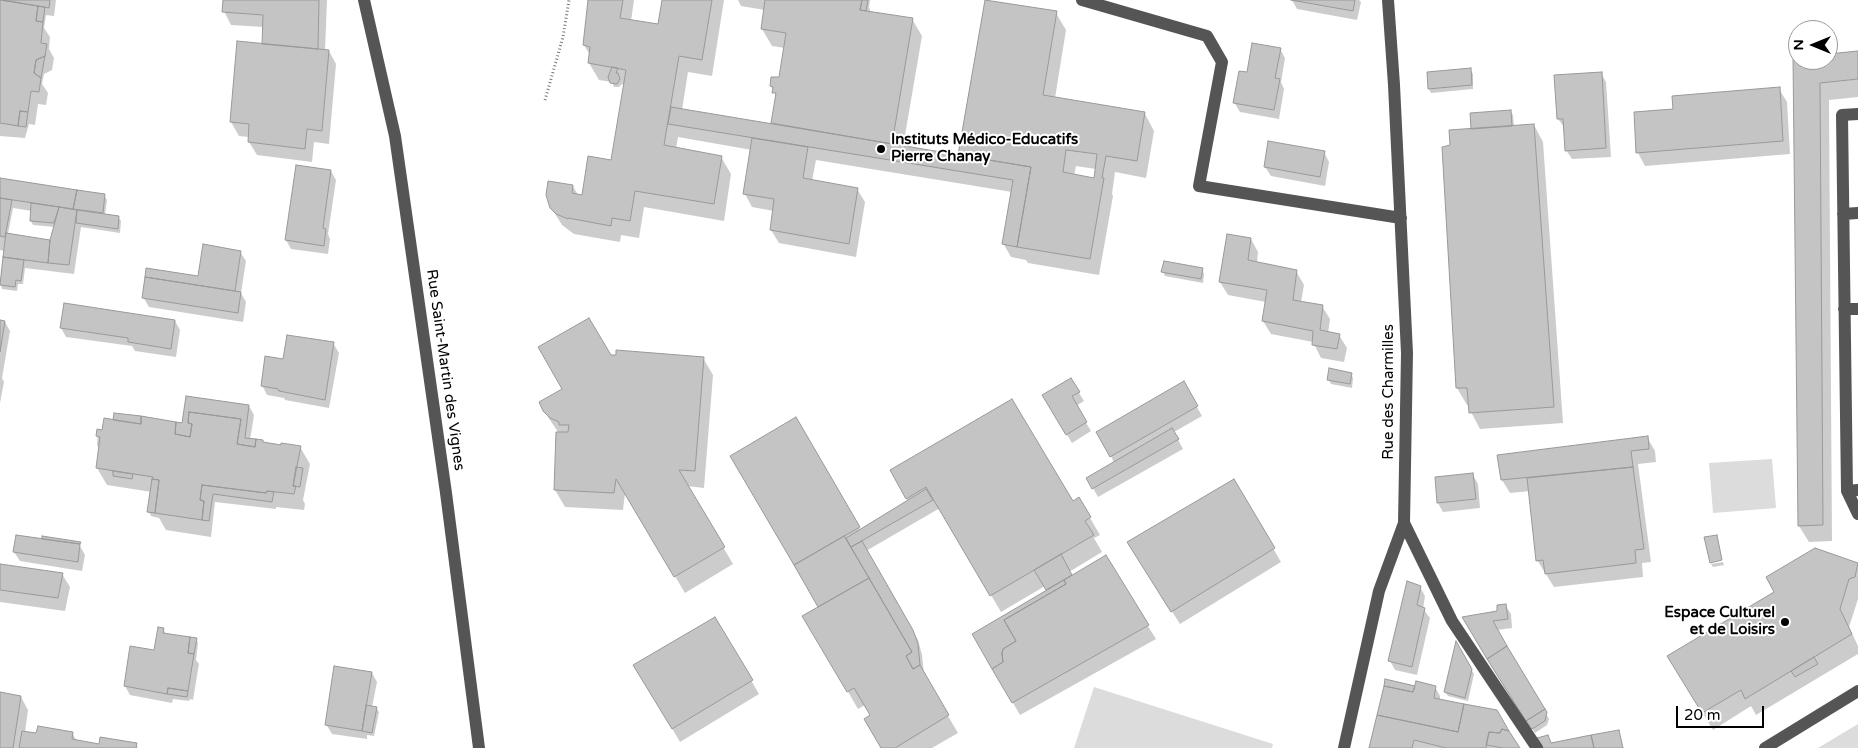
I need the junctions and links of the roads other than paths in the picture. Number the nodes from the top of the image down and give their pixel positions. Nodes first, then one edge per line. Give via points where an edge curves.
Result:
1 (364, 0) edge
2 (1082, 0) edge
3 (1388, 0) edge
4 (1858, 114) edge
5 (1843, 214) junction
6 (1858, 214) edge
7 (1401, 218) junction
8 (1844, 309) junction
9 (1858, 309) edge
10 (1852, 401) edge
11 (1853, 491) edge
12 (1858, 514) edge
13 (1404, 522) junction
14 (1858, 691) edge
15 (479, 748) edge
16 (1344, 748) edge
17 (1537, 748) edge
18 (1765, 748) edge

1 - 15 street, Rue Saint-Martin des Vignes via 395,136
2 - 7 street via 1207,36 1222,62 1199,186
3 - 7 street, Rue des Charmilles
4 - 5 street via 1842,115
5 - 6 street
5 - 8 street
7 - 13 street, Rue des Charmilles via 1407,353
8 - 9 street
8 - 10 street
10 - 11 street
11 - 12 street
13 - 16 street via 1379,591
13 - 17 street, Rue des Charmilles via 1452,621
14 - 18 street

